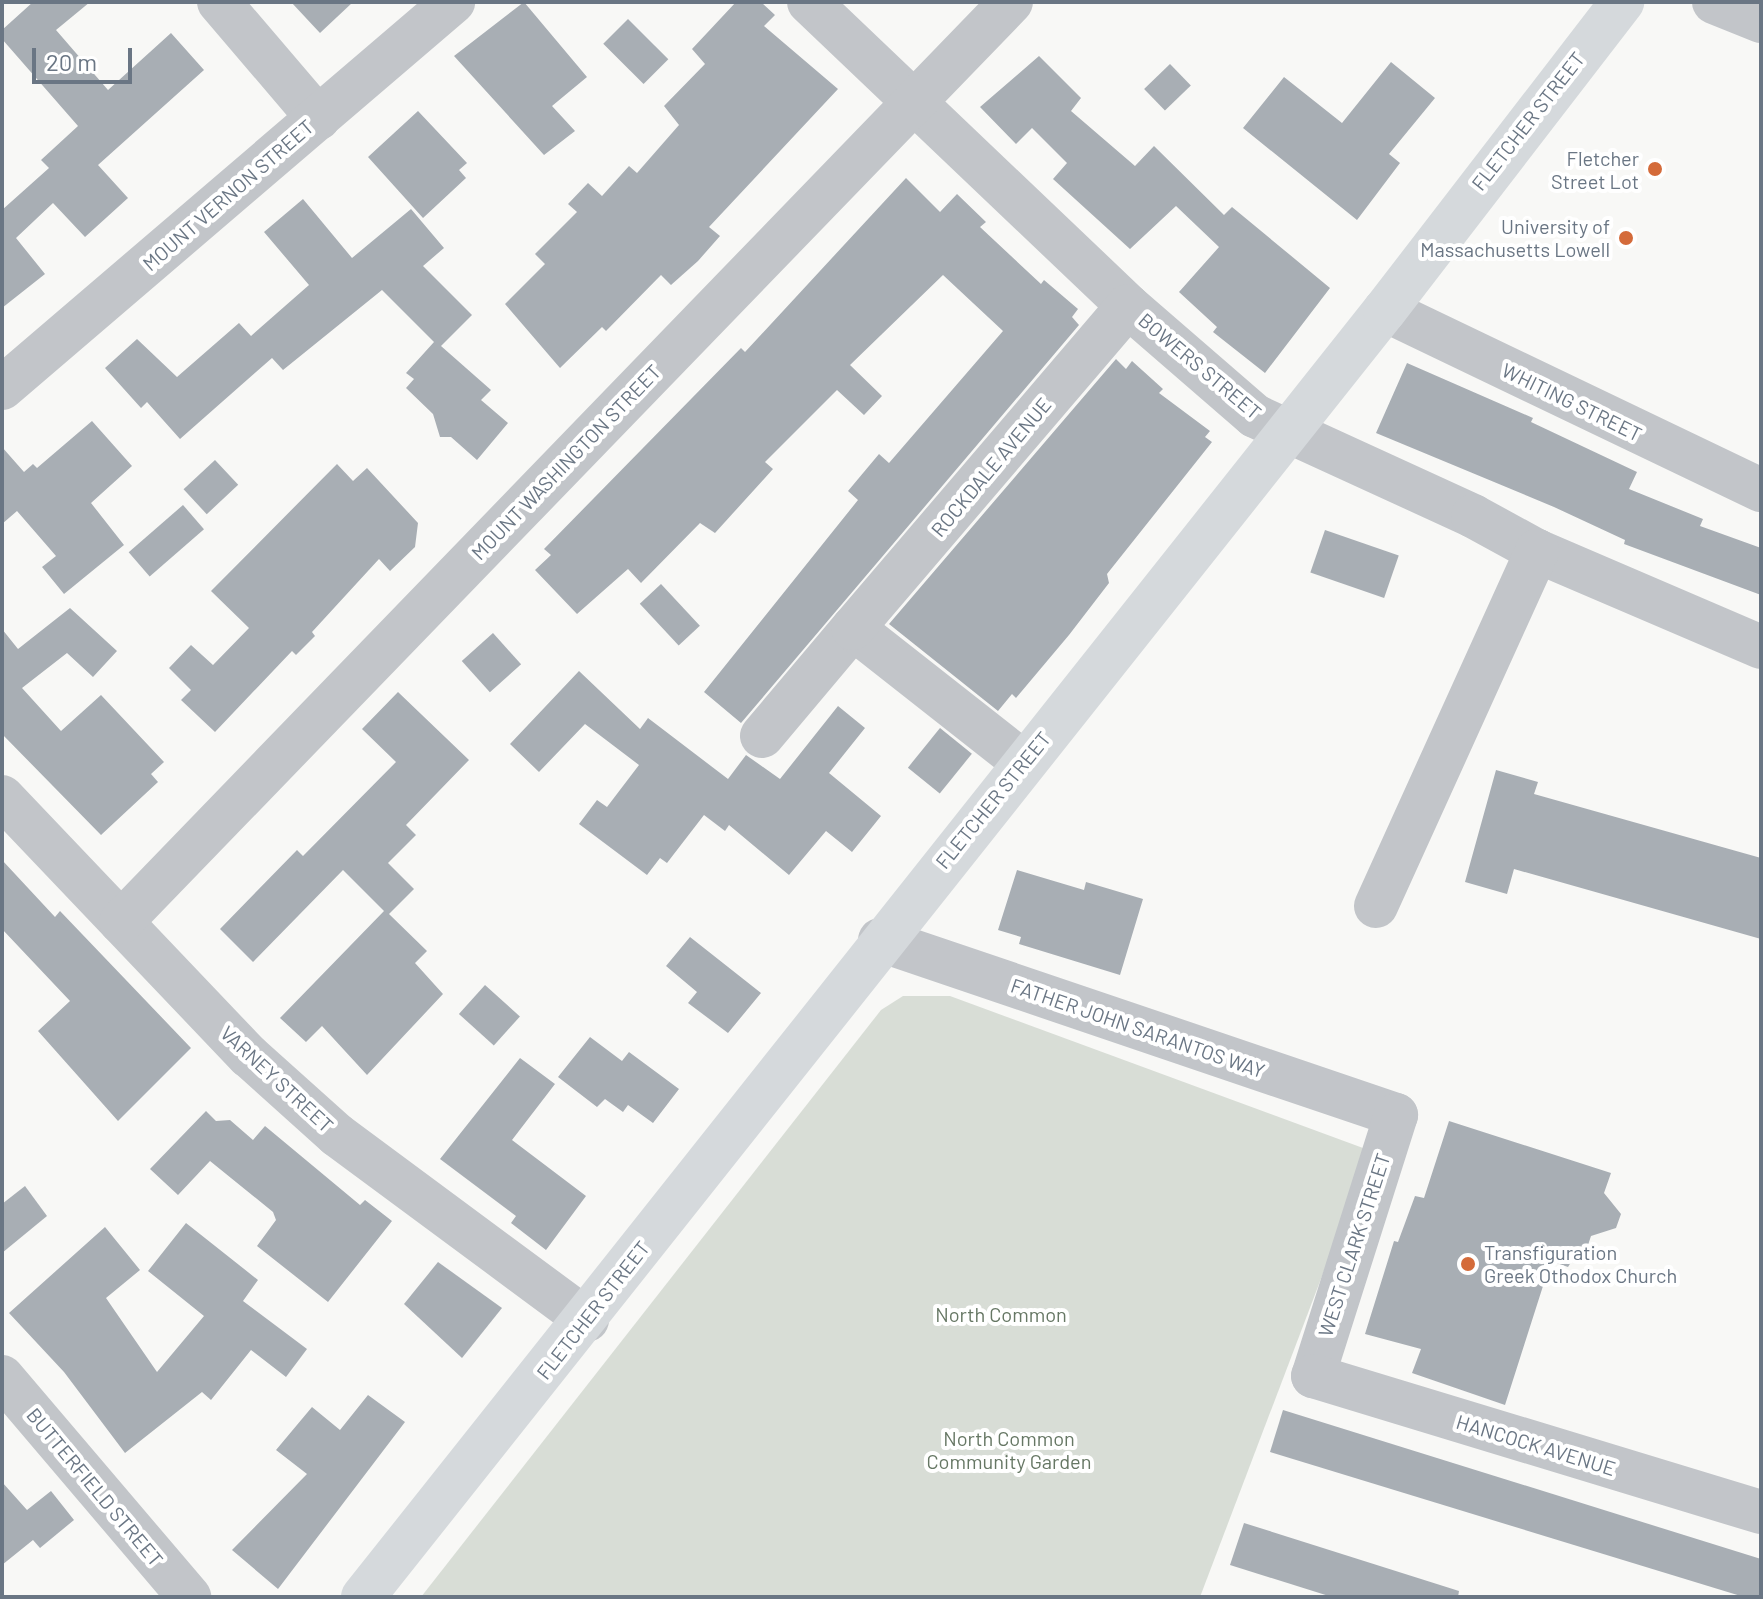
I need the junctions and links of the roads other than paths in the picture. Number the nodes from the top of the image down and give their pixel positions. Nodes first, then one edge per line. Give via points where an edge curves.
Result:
1 (219, 2) edge
2 (453, 2) edge
3 (809, 2) edge
4 (1011, 2) edge
5 (1622, 2) edge
6 (1714, 2) edge
7 (1761, 21) edge
8 (915, 101) junction
9 (318, 118) junction
10 (1128, 306) junction
11 (1385, 310) junction
12 (2, 388) edge
13 (1288, 430) junction
14 (1761, 490) edge
15 (1537, 551) junction
16 (853, 628) junction
17 (1761, 647) edge
18 (762, 736) dead end
19 (1023, 762) junction
20 (2, 797) edge
21 (1376, 906) dead end
22 (121, 922) junction
23 (880, 940) junction
24 (1396, 1115) joint
25 (587, 1320) junction
26 (1313, 1376) joint
27 (2, 1377) edge
28 (1761, 1512) edge
29 (189, 1597) edge
30 (363, 1597) edge

1 - 9 street
2 - 9 street, MOUNT VERNON STREET
3 - 8 street, BOWERS STREET
4 - 8 street, MOUNT WASHINGTON STREET
5 - 11 main road, FLETCHER STREET
6 - 7 street
8 - 10 street, BOWERS STREET
8 - 22 street, MOUNT WASHINGTON STREET
9 - 12 street, MOUNT VERNON STREET
10 - 13 street, BOWERS STREET via 1255,416
10 - 16 street, ROCKDALE AVENUE
11 - 13 main road, FLETCHER STREET
11 - 14 street, WHITING STREET
13 - 15 street, BOWERS STREET
13 - 19 main road, FLETCHER STREET
15 - 17 street, BOWERS STREET
15 - 21 street
16 - 18 street, ROCKDALE AVENUE
16 - 19 street
19 - 23 main road, FLETCHER STREET
20 - 22 street, VARNEY STREET
22 - 25 street, VARNEY STREET via 249,1056 337,1135
23 - 24 street, FATHER JOHN SARANTOS WAY
23 - 25 main road, FLETCHER STREET
24 - 26 street, WEST CLARK STREET
25 - 30 main road, FLETCHER STREET
26 - 28 street, HANCOCK AVENUE
27 - 29 street, BUTTERFIELD STREET

